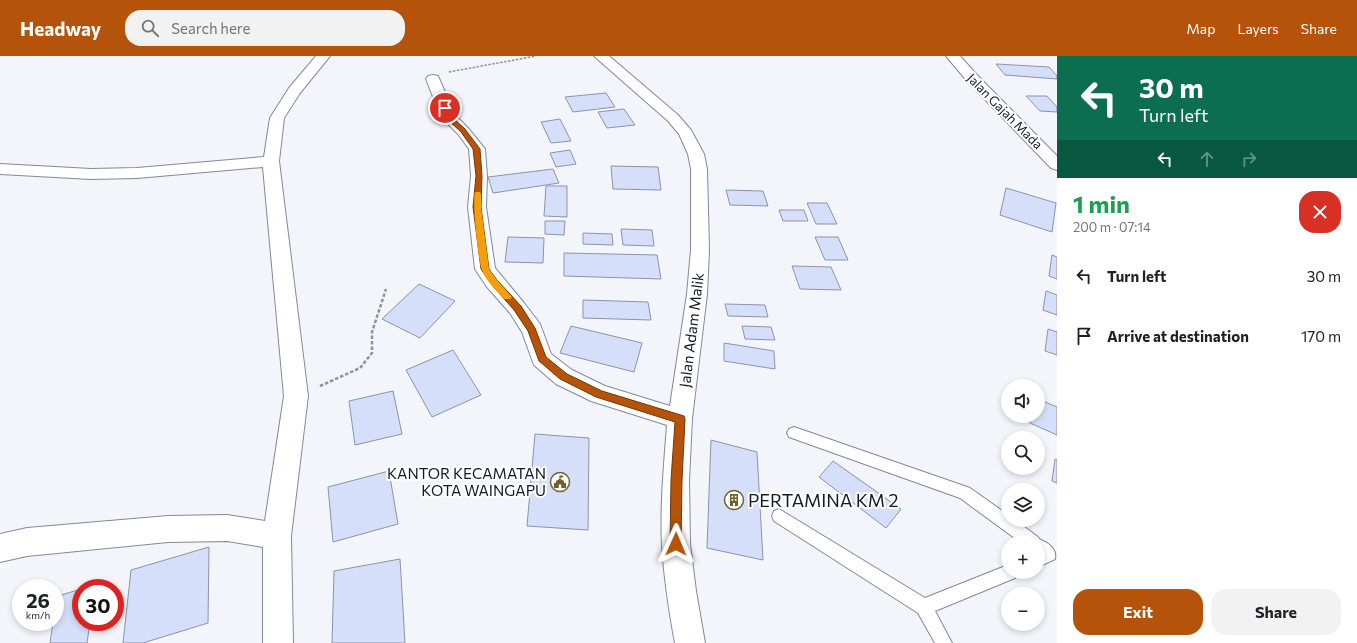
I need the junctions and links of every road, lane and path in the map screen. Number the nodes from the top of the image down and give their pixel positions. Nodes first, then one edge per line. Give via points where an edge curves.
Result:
1 (323, 56) edge
2 (536, 56) edge
3 (601, 56) edge
4 (953, 56) edge
5 (433, 79) joint
6 (271, 161) junction
7 (1057, 165) edge
8 (0, 169) edge
9 (386, 289) dead end
10 (296, 396) junction
11 (680, 419) junction
12 (794, 433) dead end
13 (779, 516) dead end
14 (1023, 535) edge
15 (277, 536) junction
16 (0, 548) edge
17 (1045, 551) edge
18 (1045, 556) edge
19 (1001, 575) edge
20 (924, 607) junction
21 (278, 643) edge
22 (690, 643) edge
23 (944, 643) edge

1 - 6 main road via 294,91 278,118
2 - 5 path via 454,70
3 - 11 main road, Jalan Adam Malik via 673,118 686,133 696,154 700,187 698,294
4 - 7 main road, Jalan Gajah Mada
5 - 11 main road via 448,117 463,131 476,149 479,176 477,207 485,269 518,308 532,330 542,359 564,377 599,394
6 - 8 main road via 137,173 91,174
6 - 10 main road
9 - 10 path via 372,332 372,353 360,368
10 - 15 main road
11 - 22 main road, Jalan Adam Malik via 676,480 676,544
12 - 14 lane via 965,493
13 - 20 lane
15 - 16 main road via 227,528 168,529 27,542
15 - 21 main road
17 - 18 lane via 1050,554
19 - 20 lane
20 - 23 lane

